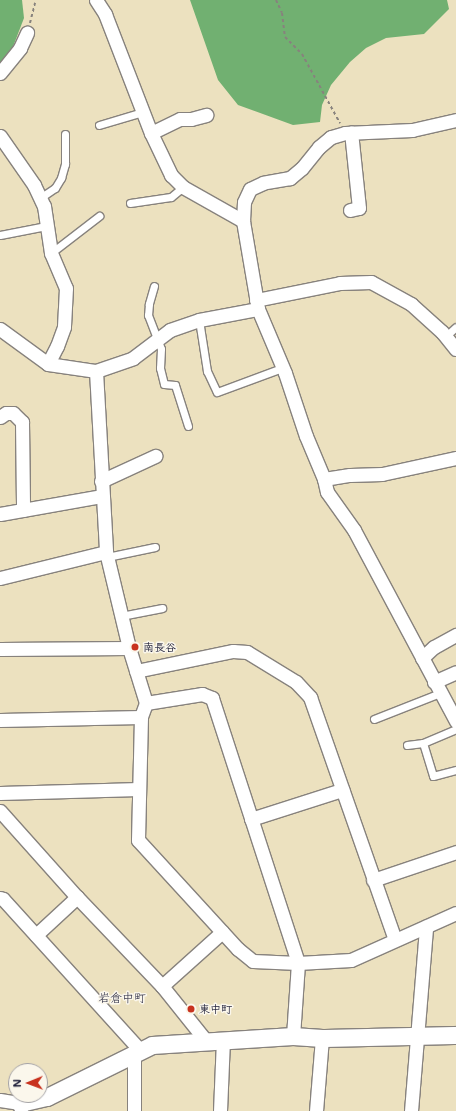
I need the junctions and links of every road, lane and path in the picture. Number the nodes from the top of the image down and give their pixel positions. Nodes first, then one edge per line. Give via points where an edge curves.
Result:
1 (96, 0) edge
2 (276, 0) edge
3 (35, 3) dead end
4 (27, 33) joint
5 (0, 73) edge
6 (143, 112) junction
7 (206, 115) dead end
8 (456, 120) edge
9 (98, 125) dead end
10 (151, 133) junction
11 (348, 133) junction
12 (65, 134) dead end
13 (0, 136) edge
14 (183, 187) junction
15 (40, 198) junction
16 (130, 203) dead end
17 (350, 210) dead end
18 (99, 216) dead end
19 (243, 221) junction
20 (46, 226) junction
21 (0, 235) edge
22 (51, 253) junction
23 (154, 286) dead end
24 (257, 305) junction
25 (199, 320) junction
26 (456, 327) edge
27 (0, 329) edge
28 (446, 336) junction
29 (158, 339) junction
30 (456, 349) edge
31 (48, 364) junction
32 (282, 368) junction
33 (96, 371) junction
34 (0, 417) edge
35 (188, 426) dead end
36 (155, 456) dead end
37 (456, 458) edge
38 (324, 479) junction
39 (101, 481) junction
40 (102, 496) junction
41 (23, 510) junction
42 (0, 514) edge
43 (155, 547) dead end
44 (106, 555) junction
45 (0, 578) edge
46 (162, 608) dead end
47 (121, 616) junction
48 (456, 635) edge
49 (129, 648) junction
50 (0, 649) edge
51 (422, 658) junction
52 (136, 671) junction
53 (456, 672) edge
54 (437, 688) junction
55 (146, 704) junction
56 (141, 717) junction
57 (0, 720) edge
58 (374, 720) dead end
59 (456, 721) edge
60 (456, 729) edge
61 (423, 743) junction
62 (407, 745) dead end
63 (456, 770) edge
64 (140, 789) junction
65 (342, 790) junction
66 (0, 793) edge
67 (0, 811) edge
68 (252, 819) junction
69 (456, 852) edge
70 (373, 880) junction
71 (77, 897) junction
72 (0, 898) edge
73 (456, 913) edge
74 (426, 927) junction
75 (222, 932) junction
76 (36, 935) junction
77 (395, 940) junction
78 (298, 963) junction
79 (162, 986) junction
80 (456, 1035) edge
81 (293, 1036) junction
82 (416, 1036) junction
83 (322, 1038) junction
84 (223, 1040) junction
85 (206, 1041) junction
86 (138, 1052) junction
87 (0, 1100) edge
88 (20, 1107) edge
89 (134, 1111) edge
90 (220, 1111) edge
91 (316, 1111) edge
92 (411, 1111) edge

1 - 6 street via 105,14
2 - 11 path via 282,13 285,37 302,54
3 - 4 path
4 - 5 street via 20,48
6 - 9 lane
6 - 10 street
7 - 10 street via 180,119
8 - 11 street via 412,130
10 - 14 street via 171,174
11 - 17 street via 359,208
11 - 19 street via 331,137 290,178 263,183 250,189 244,202
12 - 15 lane via 65,164 61,178 55,188
13 - 15 street via 34,185
14 - 16 lane via 171,197
14 - 19 street
15 - 20 street via 44,206
18 - 22 lane
19 - 24 street
20 - 21 lane
20 - 22 street
22 - 31 street via 66,288 64,327 58,346
23 - 29 lane via 148,315
24 - 25 street
24 - 28 street via 340,283 371,282 411,304
24 - 32 street
25 - 29 street via 170,330
25 - 32 lane via 207,371 218,392
26 - 28 lane
27 - 31 street
28 - 30 street
29 - 33 street via 133,358
29 - 35 lane via 162,349 160,368 164,384 175,385
31 - 33 street
32 - 38 street
33 - 39 street
34 - 41 street via 6,413 13,413 22,422
36 - 39 street
37 - 38 street via 382,474
38 - 51 street via 327,492 354,530
39 - 40 street
40 - 41 street
40 - 44 street
41 - 42 street
43 - 44 lane
44 - 45 street
44 - 47 street
46 - 47 lane
47 - 49 street
48 - 51 street via 434,647
49 - 50 street
49 - 52 street
51 - 54 street
52 - 55 street
52 - 65 street via 233,651 247,652 296,682 310,697
53 - 54 street
54 - 58 lane
54 - 59 street
55 - 56 street
55 - 68 street via 202,694 212,698
56 - 57 street
56 - 64 street
60 - 61 lane
61 - 62 lane
61 - 63 lane via 433,776
64 - 66 street
64 - 75 street via 138,840
65 - 68 street
65 - 70 street
67 - 71 street
68 - 78 street
69 - 70 street
70 - 77 street
71 - 76 street
71 - 79 street
72 - 76 street
73 - 74 street
74 - 77 street
74 - 82 street
75 - 78 street via 253,960
75 - 79 street
76 - 86 street
77 - 78 street via 351,960
78 - 81 street
79 - 85 street
80 - 82 street
81 - 83 street
81 - 84 street
82 - 83 street
82 - 92 street
83 - 91 street
84 - 85 street
84 - 90 street
85 - 86 street via 152,1045
86 - 88 street via 47,1098
86 - 89 street
87 - 88 street

